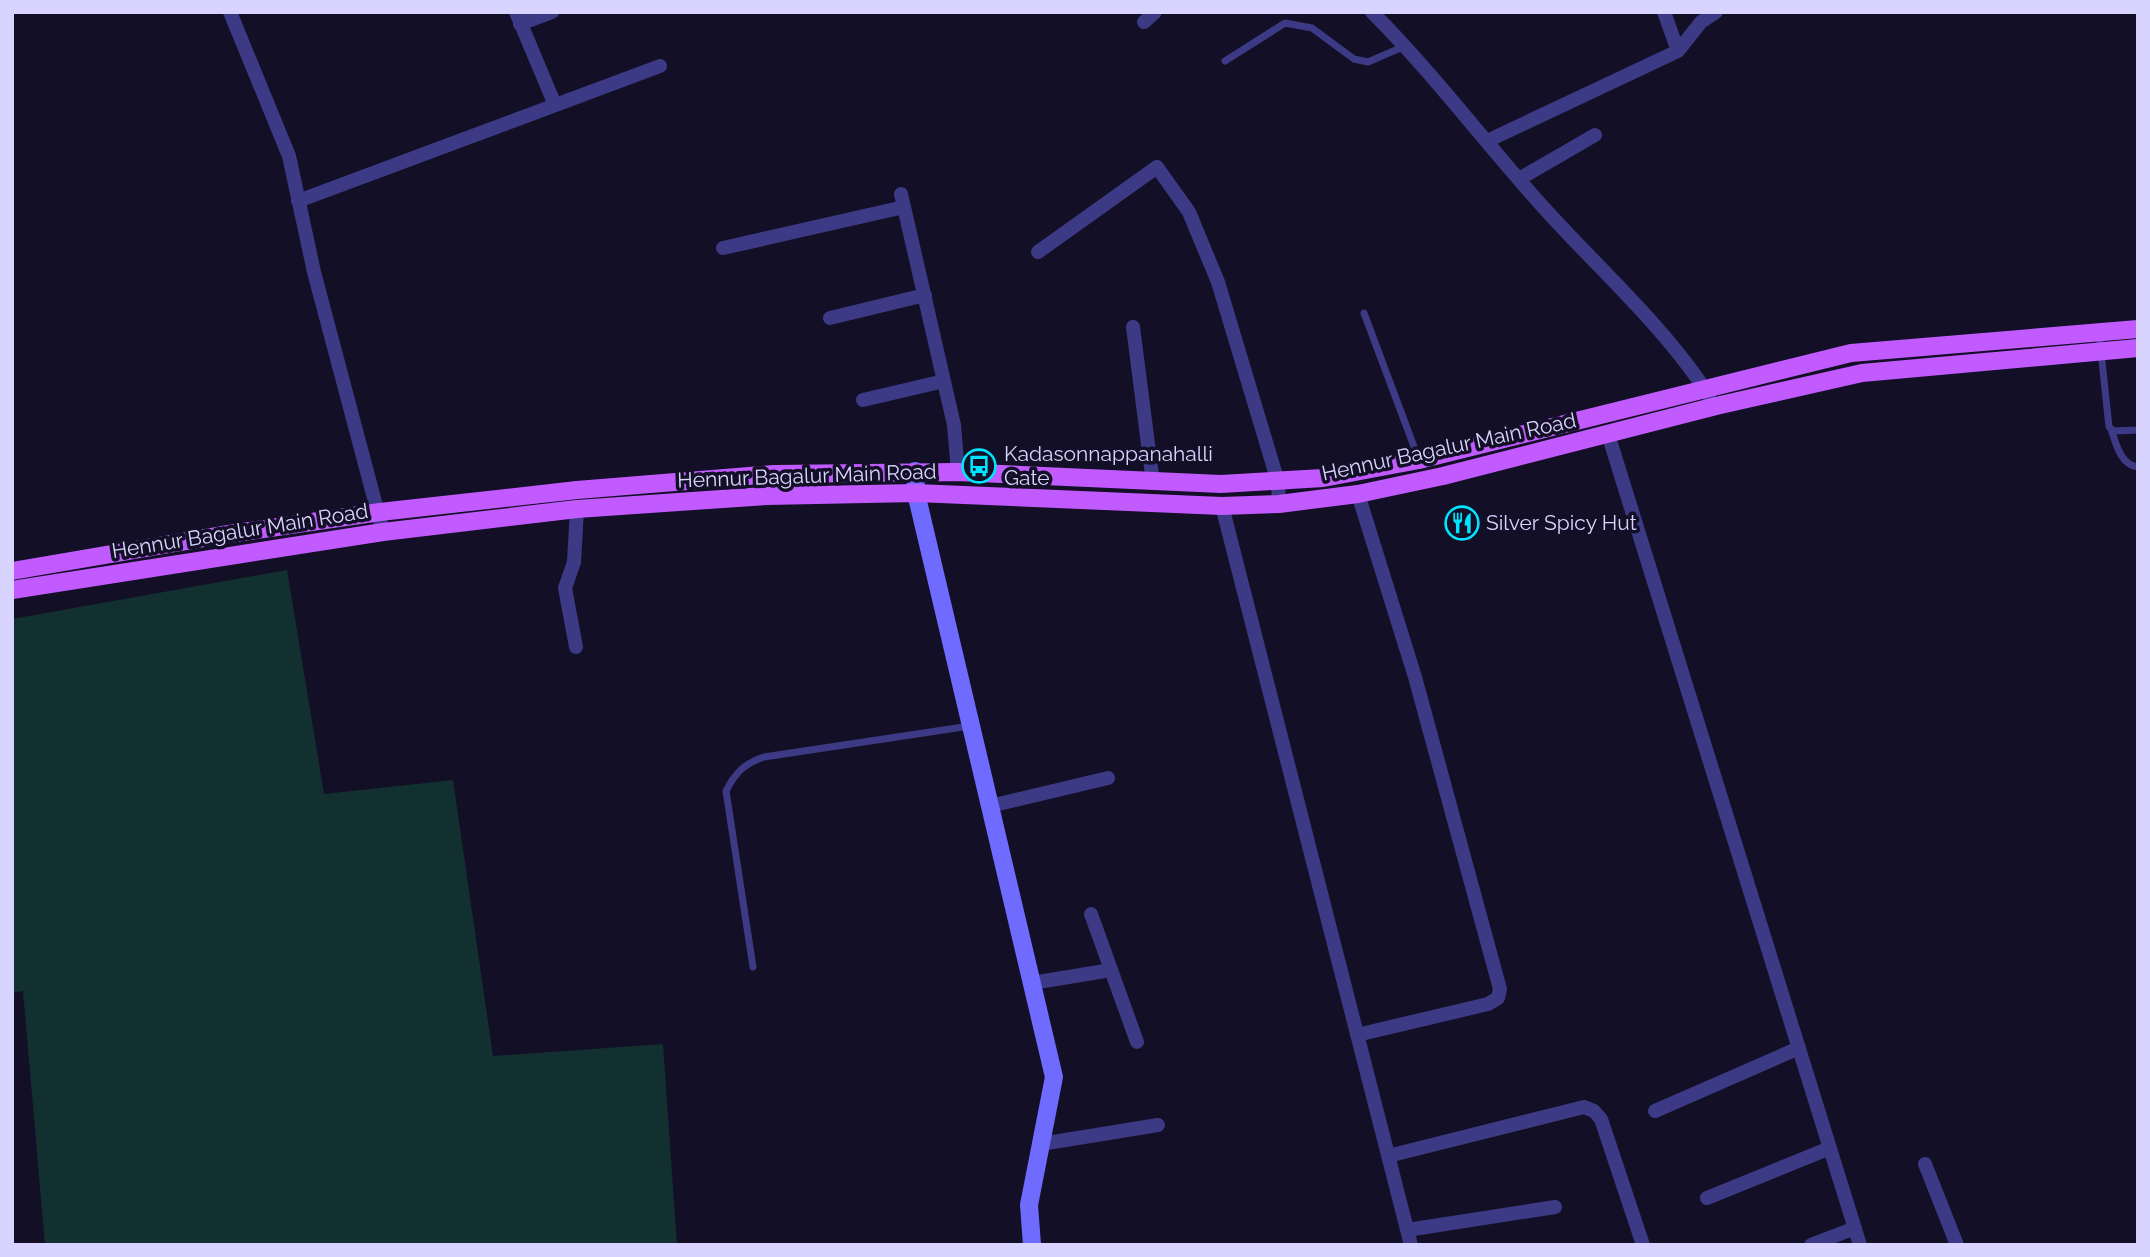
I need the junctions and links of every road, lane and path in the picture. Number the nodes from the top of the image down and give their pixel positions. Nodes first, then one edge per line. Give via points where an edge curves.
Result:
1 (230, 12) edge
2 (552, 12) edge
3 (1372, 12) edge
4 (1664, 12) edge
5 (1716, 12) edge
6 (518, 18) edge
7 (1406, 46) junction
8 (1678, 51) junction
9 (1225, 61) dead end
10 (660, 66) dead end
11 (555, 105) junction
12 (1595, 135) dead end
13 (1488, 141) junction
14 (1519, 178) junction
15 (298, 201) junction
16 (723, 248) dead end
17 (1038, 252) dead end
18 (925, 295) junction
19 (1364, 313) dead end
20 (830, 318) dead end
21 (1133, 327) dead end
22 (2138, 329) edge
23 (2099, 341) junction
24 (2138, 348) edge
25 (944, 381) junction
26 (1704, 388) junction
27 (863, 400) dead end
28 (1716, 406) junction
29 (2111, 429) junction
30 (2138, 430) edge
31 (1608, 434) junction
32 (1419, 460) junction
33 (2138, 467) edge
34 (915, 471) junction
35 (958, 471) junction
36 (1278, 482) junction
37 (1153, 483) junction
38 (916, 494) junction
39 (1358, 494) junction
40 (1279, 504) junction
41 (1223, 506) junction
42 (577, 509) junction
43 (380, 512) junction
44 (383, 532) junction
45 (12, 571) edge
46 (12, 590) edge
47 (576, 646) dead end
48 (971, 726) junction
49 (1108, 778) dead end
50 (990, 806) junction
51 (1091, 914) dead end
52 (754, 967) dead end
53 (1111, 970) junction
54 (1032, 983) junction
55 (1357, 1035) junction
56 (1137, 1042) dead end
57 (1799, 1048) junction
58 (1655, 1111) dead end
59 (1158, 1125) dead end
60 (1041, 1144) junction
61 (1830, 1148) junction
62 (1388, 1156) junction
63 (1925, 1164) dead end
64 (1707, 1198) dead end
65 (1555, 1207) dead end
66 (1855, 1228) junction
67 (1407, 1230) junction
68 (1032, 1245) edge
69 (1411, 1245) edge
70 (1643, 1245) edge
71 (1811, 1245) edge
72 (1860, 1245) edge
73 (1957, 1245) edge

1 - 15 street via 289,156
2 - 6 street
3 - 7 street
4 - 8 street
5 - 8 street via 1701,22
6 - 11 street
7 - 9 lane via 1368,62 1354,59 1312,28 1284,23
7 - 13 street
8 - 13 street
10 - 11 street
11 - 15 street
12 - 14 street
13 - 14 street
14 - 26 street
15 - 43 street
16 - 18 street via 902,200
17 - 36 street via 1157,167 1189,212 1218,282
18 - 20 street
18 - 25 street
19 - 32 lane
21 - 37 street
22 - 23 main road, Hennur Bagalur Main Road
23 - 24 main road, Hennur Bagalur Main Road
23 - 26 main road, Hennur Bagalur Main Road via 1852,354
23 - 28 main road, Hennur Bagalur Main Road via 1862,373
23 - 29 lane
25 - 27 street
25 - 35 street
26 - 28 street
26 - 32 main road, Hennur Bagalur Main Road
28 - 31 main road, Hennur Bagalur Main Road
29 - 30 lane
29 - 33 lane via 2121,456
31 - 39 main road, Hennur Bagalur Main Road
31 - 57 street
32 - 36 main road, Hennur Bagalur Main Road
34 - 35 main road, Hennur Bagalur Main Road
34 - 38 street
34 - 43 main road, Hennur Bagalur Main Road via 735,477 577,489
35 - 37 main road, Hennur Bagalur Main Road
36 - 37 main road, Hennur Bagalur Main Road
36 - 40 street
38 - 41 main road, Hennur Bagalur Main Road
38 - 42 main road, Hennur Bagalur Main Road via 766,496
38 - 48 street
39 - 40 main road, Hennur Bagalur Main Road
39 - 55 street via 1415,677 1500,989 1498,998 1488,1004
40 - 41 main road, Hennur Bagalur Main Road
41 - 55 street
42 - 44 main road, Hennur Bagalur Main Road
42 - 47 street via 574,562 565,588
43 - 44 street
43 - 45 main road, Hennur Bagalur Main Road
44 - 46 main road, Hennur Bagalur Main Road
48 - 50 street
48 - 52 lane via 764,757 749,761 733,777 726,791
49 - 50 street
50 - 54 street
51 - 53 street
53 - 54 street
53 - 56 street
54 - 60 street via 1055,1077
55 - 62 street
57 - 58 street
57 - 61 street
59 - 60 street
60 - 68 street via 1030,1205
61 - 64 street
61 - 66 street
62 - 67 street
62 - 70 street via 1584,1107 1601,1119
63 - 73 street
65 - 67 street
66 - 71 street
66 - 72 street
67 - 69 street

